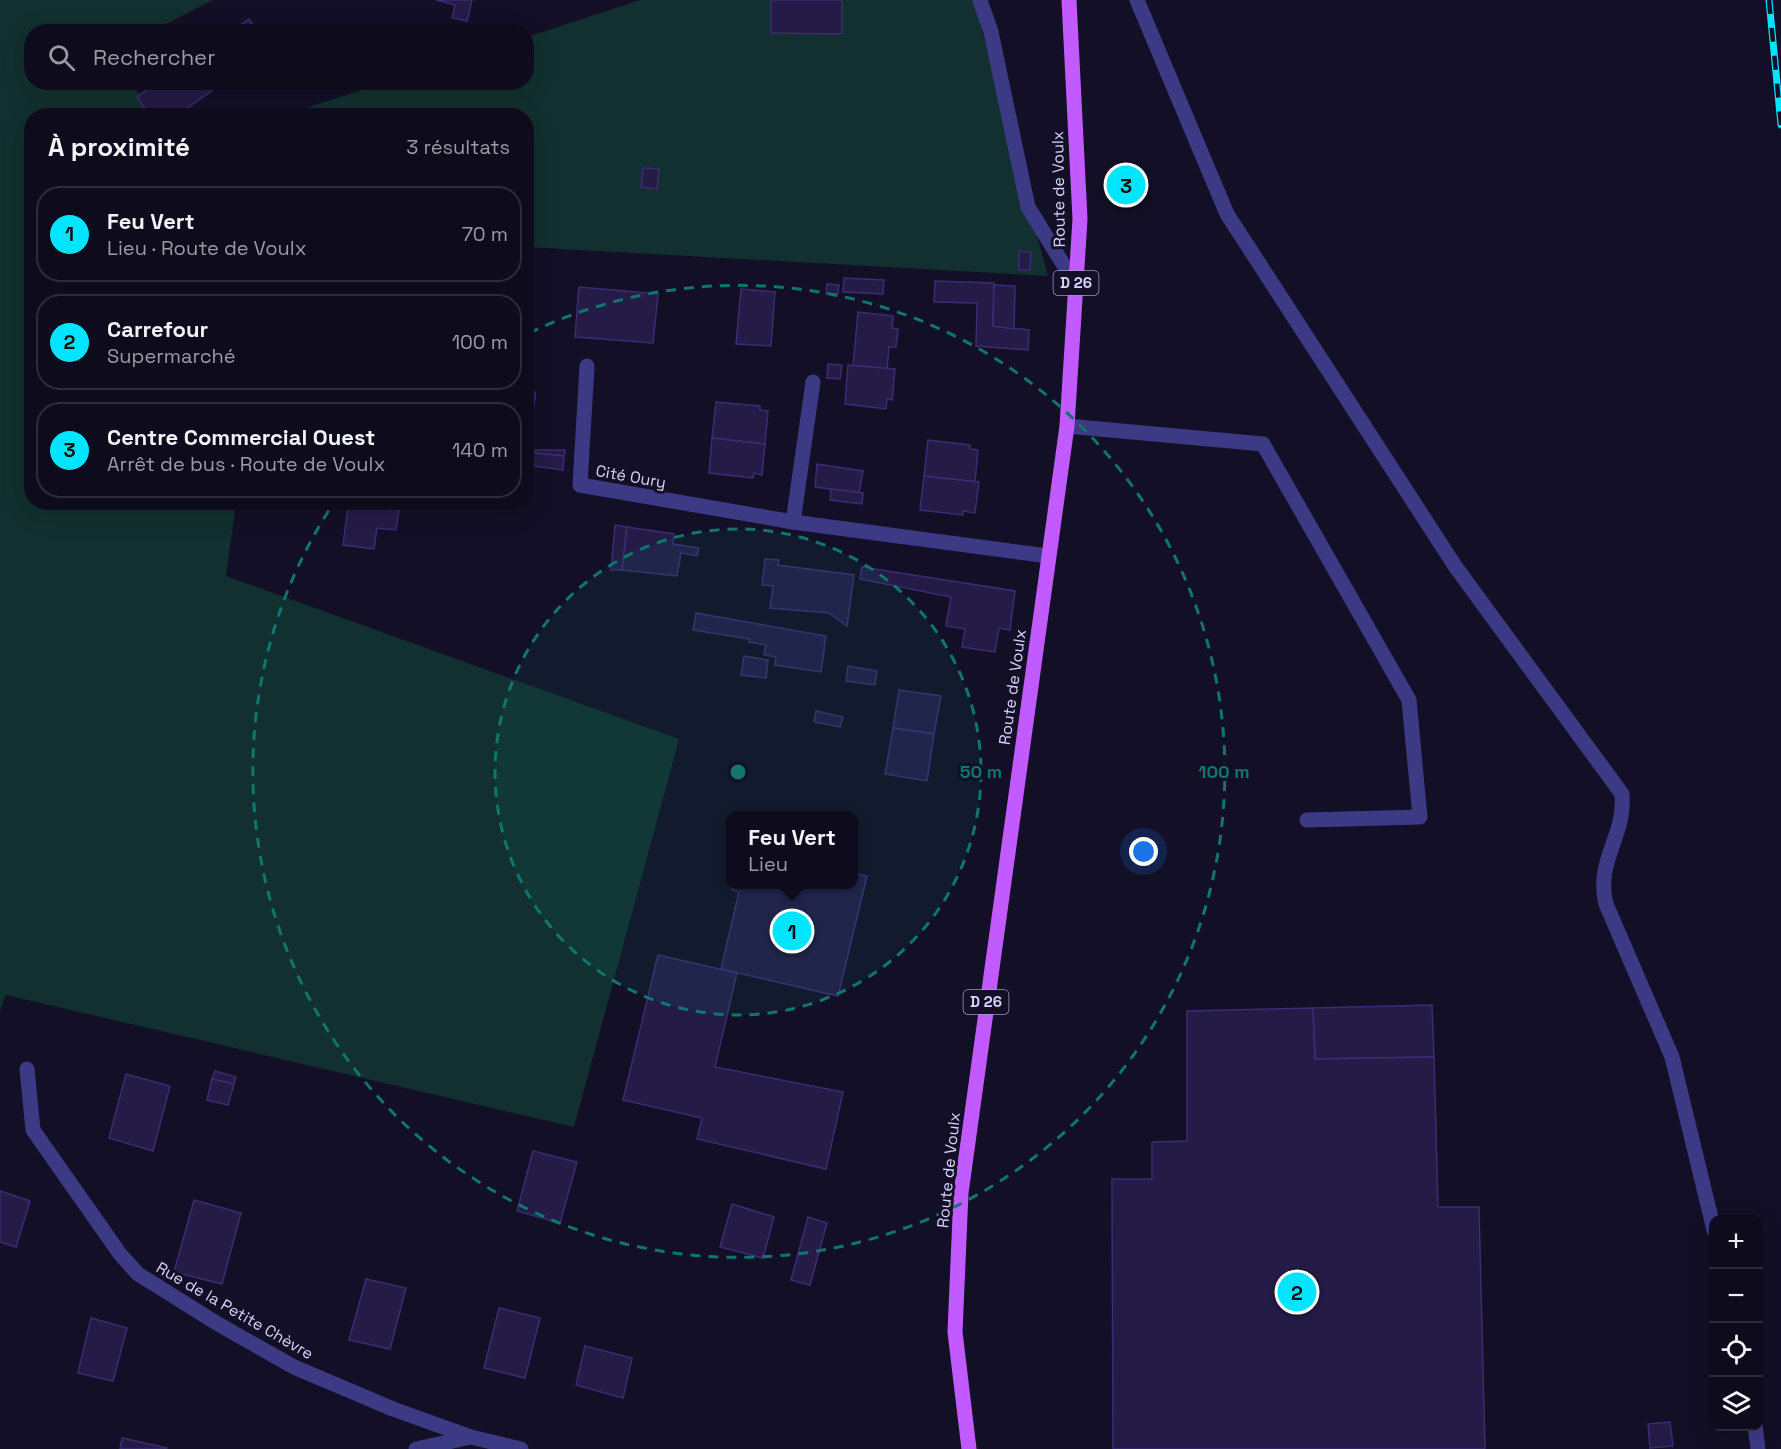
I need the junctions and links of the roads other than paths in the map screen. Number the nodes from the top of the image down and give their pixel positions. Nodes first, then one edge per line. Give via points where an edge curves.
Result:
1 (980, 0) edge
2 (1069, 0) edge
3 (1137, 0) edge
4 (1076, 285) junction
5 (587, 366) dead end
6 (813, 382) dead end
7 (1067, 426) junction
8 (793, 522) junction
9 (1048, 556) junction
10 (1307, 820) dead end
11 (27, 1069) dead end
12 (1709, 1215) edge
13 (1756, 1431) edge
14 (471, 1437) junction
15 (416, 1449) edge
16 (521, 1449) edge
17 (969, 1449) edge
18 (1758, 1449) edge

1 - 4 street via 991,32 1028,207
2 - 4 main road, Route de Voulx / D 26 via 1080,219
3 - 12 street via 1227,214 1455,566 1622,794 1623,810 1603,870 1602,888 1672,1058
4 - 7 main road, Route de Voulx / D 26
5 - 8 street, Cité Oury via 580,485
6 - 8 street
7 - 9 main road, Route de Voulx / D 26
7 - 10 street via 1263,444 1409,700 1420,817
8 - 9 street, Cité Oury
9 - 17 main road, Route de Voulx / D 26 via 962,1193 955,1332
11 - 14 street, Rue de la Petite Chèvre via 33,1130 138,1274 294,1367
13 - 18 street
14 - 15 street
14 - 16 street, Rue de la Petite Chèvre

